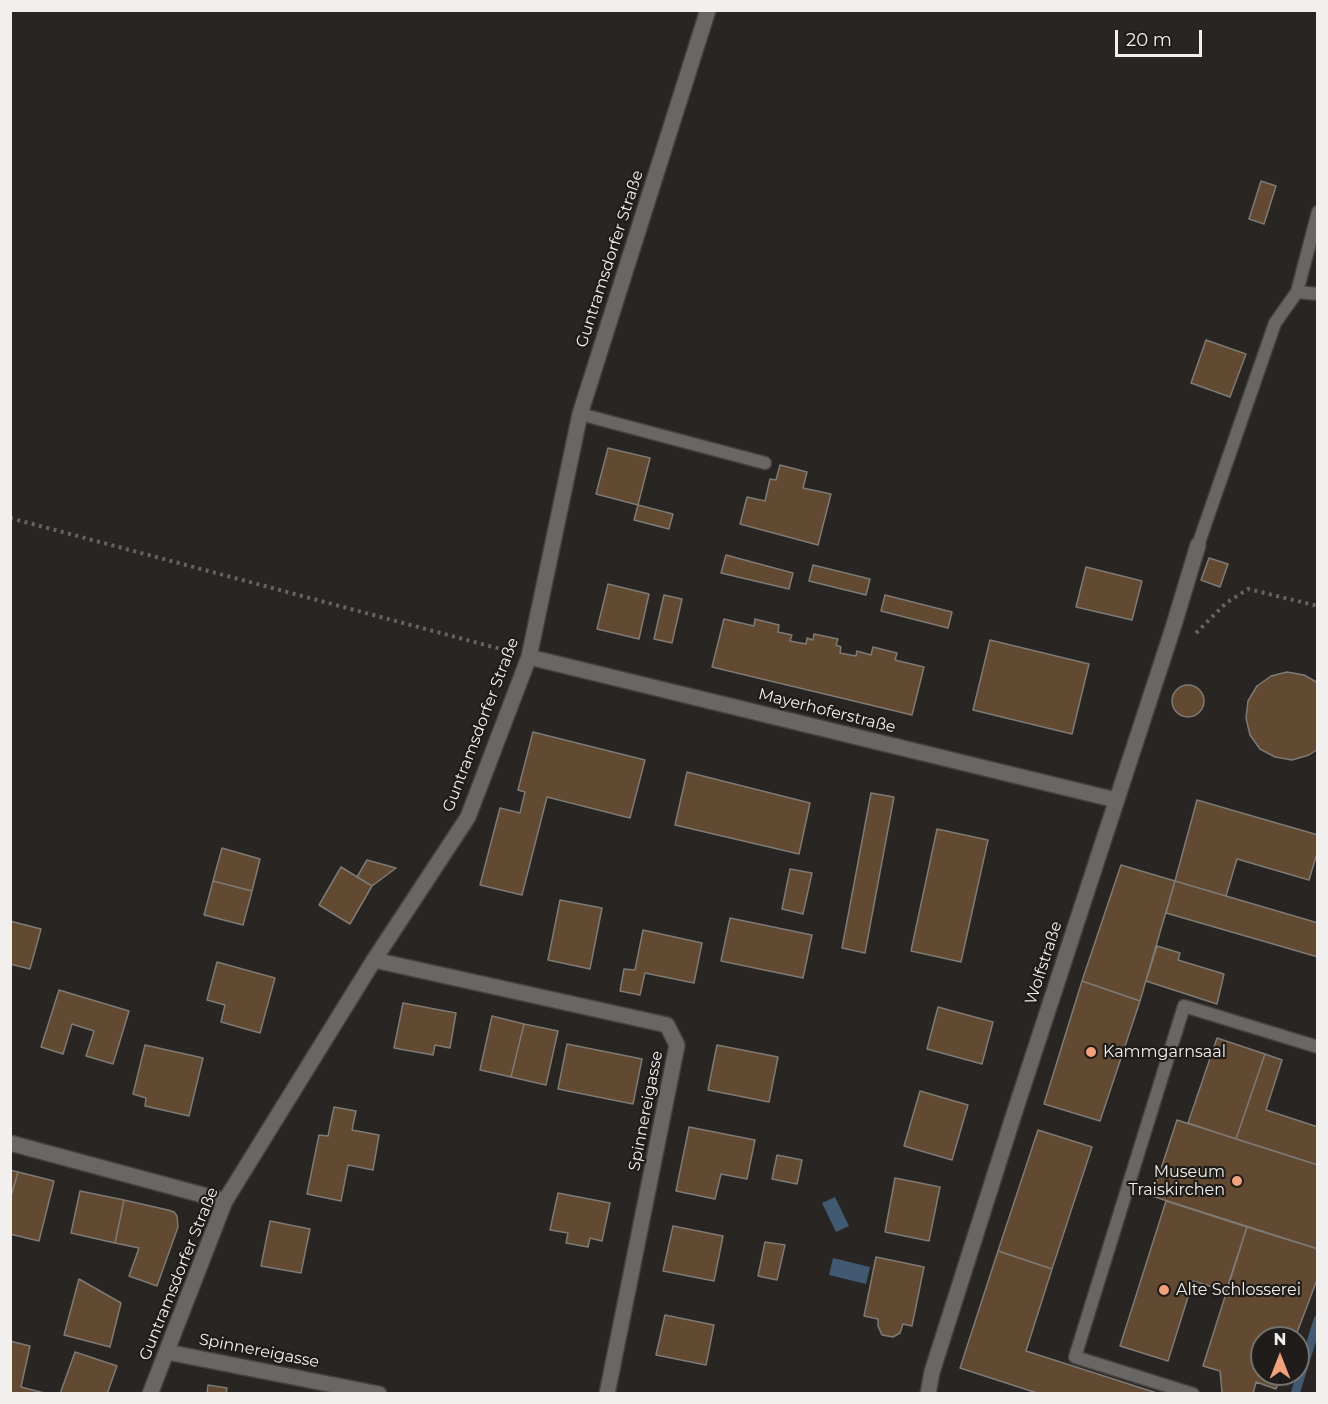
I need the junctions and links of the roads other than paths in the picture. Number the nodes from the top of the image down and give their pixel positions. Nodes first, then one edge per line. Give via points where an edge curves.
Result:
1 (708, 10) edge
2 (1317, 212) edge
3 (1297, 292) junction
4 (1317, 294) edge
5 (580, 414) junction
6 (765, 463) dead end
7 (1198, 546) joint
8 (529, 657) junction
9 (1116, 800) junction
10 (374, 960) junction
11 (1317, 1047) edge
12 (10, 1143) edge
13 (225, 1201) junction
14 (167, 1352) junction
15 (150, 1394) edge
16 (379, 1394) edge
17 (607, 1394) edge
18 (928, 1394) edge
19 (1193, 1394) edge

1 - 5 street, Guntramsdorfer Straße
2 - 3 lane
3 - 4 lane
3 - 7 lane via 1275,323
5 - 6 lane
5 - 8 street, Guntramsdorfer Straße
7 - 9 street, Wolfstraße
8 - 9 street, Mayerhoferstraße
8 - 10 street, Guntramsdorfer Straße via 468,817
9 - 18 street, Wolfstraße via 953,1304
10 - 13 street, Guntramsdorfer Straße
10 - 17 street, Spinnereigasse via 667,1025 677,1045
11 - 19 lane via 1185,1006 1075,1357
12 - 13 street
13 - 14 street, Guntramsdorfer Straße
14 - 15 street, Guntramsdorfer Straße
14 - 16 street, Spinnereigasse

